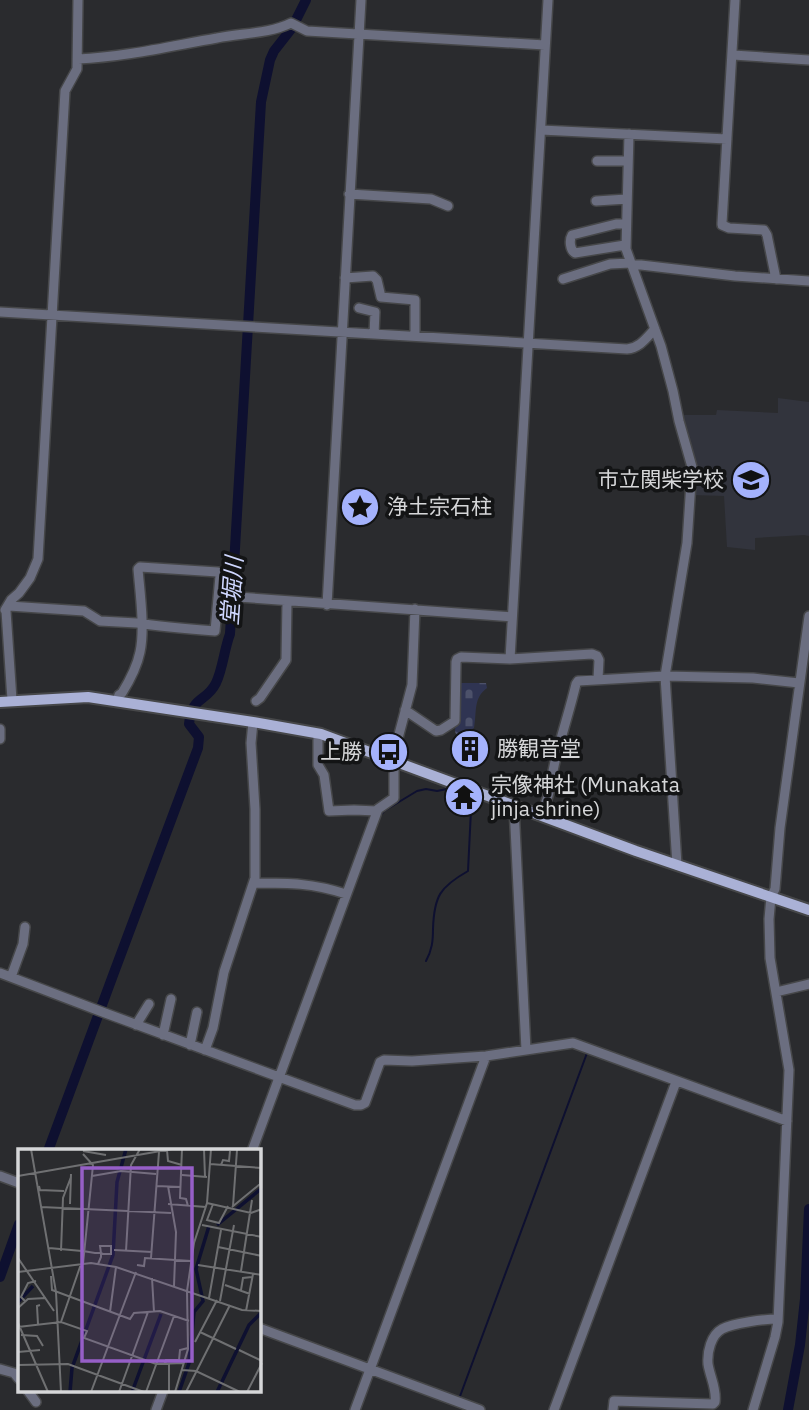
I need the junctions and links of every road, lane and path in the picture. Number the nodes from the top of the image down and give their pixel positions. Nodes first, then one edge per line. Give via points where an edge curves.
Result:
1 (78, 0) edge
2 (361, 0) edge
3 (548, 0) edge
4 (735, 0) edge
5 (359, 33) junction
6 (545, 45) junction
7 (733, 55) junction
8 (78, 59) junction
9 (809, 60) edge
10 (541, 130) junction
11 (629, 134) junction
12 (727, 139) junction
13 (597, 161) dead end
14 (628, 161) junction
15 (349, 194) junction
16 (627, 199) junction
17 (596, 201) dead end
18 (448, 206) dead end
19 (626, 224) junction
20 (625, 245) junction
21 (631, 264) junction
22 (345, 278) junction
23 (563, 279) dead end
24 (776, 279) junction
25 (809, 281) edge
26 (359, 308) dead end
27 (0, 312) edge
28 (52, 314) junction
29 (655, 329) junction
30 (341, 332) junction
31 (374, 334) junction
32 (415, 336) junction
33 (528, 344) junction
34 (238, 597) dead end
35 (287, 601) junction
36 (327, 605) junction
37 (5, 609) edge
38 (415, 609) junction
39 (809, 616) edge
40 (512, 617) junction
41 (141, 623) junction
42 (5, 651) edge
43 (510, 659) junction
44 (665, 676) junction
45 (598, 679) junction
46 (799, 683) junction
47 (6, 701) edge
48 (117, 701) junction
49 (256, 701) dead end
50 (405, 710) junction
51 (253, 722) junction
52 (0, 729) edge
53 (318, 734) junction
54 (0, 739) edge
55 (393, 761) junction
56 (514, 807) junction
57 (377, 811) junction
58 (538, 815) junction
59 (677, 864) junction
60 (254, 883) junction
61 (346, 894) junction
62 (771, 897) junction
63 (809, 910) edge
64 (25, 928) dead end
65 (0, 973) edge
66 (11, 977) junction
67 (809, 984) edge
68 (776, 992) junction
69 (172, 999) dead end
70 (149, 1004) dead end
71 (197, 1012) dead end
72 (136, 1025) junction
73 (163, 1035) junction
74 (190, 1045) junction
75 (205, 1050) junction
76 (526, 1050) junction
77 (486, 1056) junction
78 (280, 1077) junction
79 (676, 1082) junction
80 (787, 1121) junction
81 (253, 1149) edge
82 (0, 1176) edge
83 (18, 1183) edge
84 (778, 1319) junction
85 (261, 1329) edge
86 (0, 1369) edge
87 (370, 1369) junction
88 (18, 1378) edge
89 (29, 1392) edge
90 (163, 1392) edge
91 (36, 1402) dead end
92 (156, 1410) edge
93 (355, 1410) edge
94 (480, 1410) edge
95 (555, 1410) edge
96 (613, 1410) edge
97 (753, 1410) edge

1 - 8 street
2 - 5 street
3 - 6 street
4 - 7 street
5 - 6 street
5 - 8 street via 307,31 291,23 105,58
5 - 15 street
6 - 10 street
7 - 9 street
7 - 12 street
8 - 28 street via 65,90
10 - 11 street
10 - 33 street
11 - 12 street
11 - 14 street
12 - 24 street via 722,225 764,230
13 - 14 street
14 - 16 street
15 - 18 street via 426,199
15 - 22 street
16 - 17 street
16 - 19 street
19 - 20 street
19 - 20 street via 570,239 575,253
20 - 21 street
21 - 23 street via 610,264
21 - 24 street
21 - 29 street
22 - 30 street
22 - 32 street via 373,276 381,297 415,300
24 - 25 street
26 - 31 street via 375,312
27 - 28 street
28 - 30 street
28 - 37 street via 38,559 30,578
29 - 33 street via 632,349
29 - 44 street via 692,467 687,543
30 - 31 street
30 - 36 street
31 - 32 street
32 - 33 street
33 - 40 street
34 - 35 street
35 - 36 street
35 - 49 street via 286,660
36 - 38 street
37 - 41 street via 85,611 100,621
37 - 42 street
38 - 40 street
38 - 50 street via 412,685
39 - 46 street
40 - 43 street
41 - 41 street via 140,567 219,573 215,631
41 - 48 street via 139,659
42 - 47 street
43 - 45 street via 593,654 599,660
43 - 50 street via 457,659 455,721 441,730
44 - 45 street
44 - 46 street
44 - 59 street
45 - 58 street via 576,684 546,802
46 - 62 street
47 - 48 main road via 88,697
48 - 51 main road
50 - 55 street
51 - 53 main road
51 - 60 street
52 - 54 street
53 - 55 main road
53 - 57 street via 318,765 324,775 329,811
55 - 56 main road
55 - 57 street via 394,798
56 - 58 main road
56 - 76 street
57 - 61 street
58 - 59 main road
59 - 62 main road
60 - 61 street via 308,884
60 - 75 street via 226,963
61 - 78 street
62 - 63 main road
62 - 68 street via 769,945
64 - 66 street
65 - 66 street
66 - 72 street
67 - 68 street
68 - 80 street via 788,1060
69 - 73 street
70 - 72 street
71 - 74 street
72 - 73 street
73 - 74 street
74 - 75 street
75 - 78 street
76 - 77 street
76 - 79 street via 573,1043
77 - 78 street via 384,1060 361,1105
77 - 87 street
78 - 81 street
79 - 80 street
79 - 95 street
80 - 84 street
82 - 83 street
84 - 96 street via 718,1333 708,1353 716,1397 713,1404 614,1401
84 - 97 street
85 - 87 street
86 - 88 street
87 - 93 street
87 - 94 street
89 - 91 street
90 - 92 street

